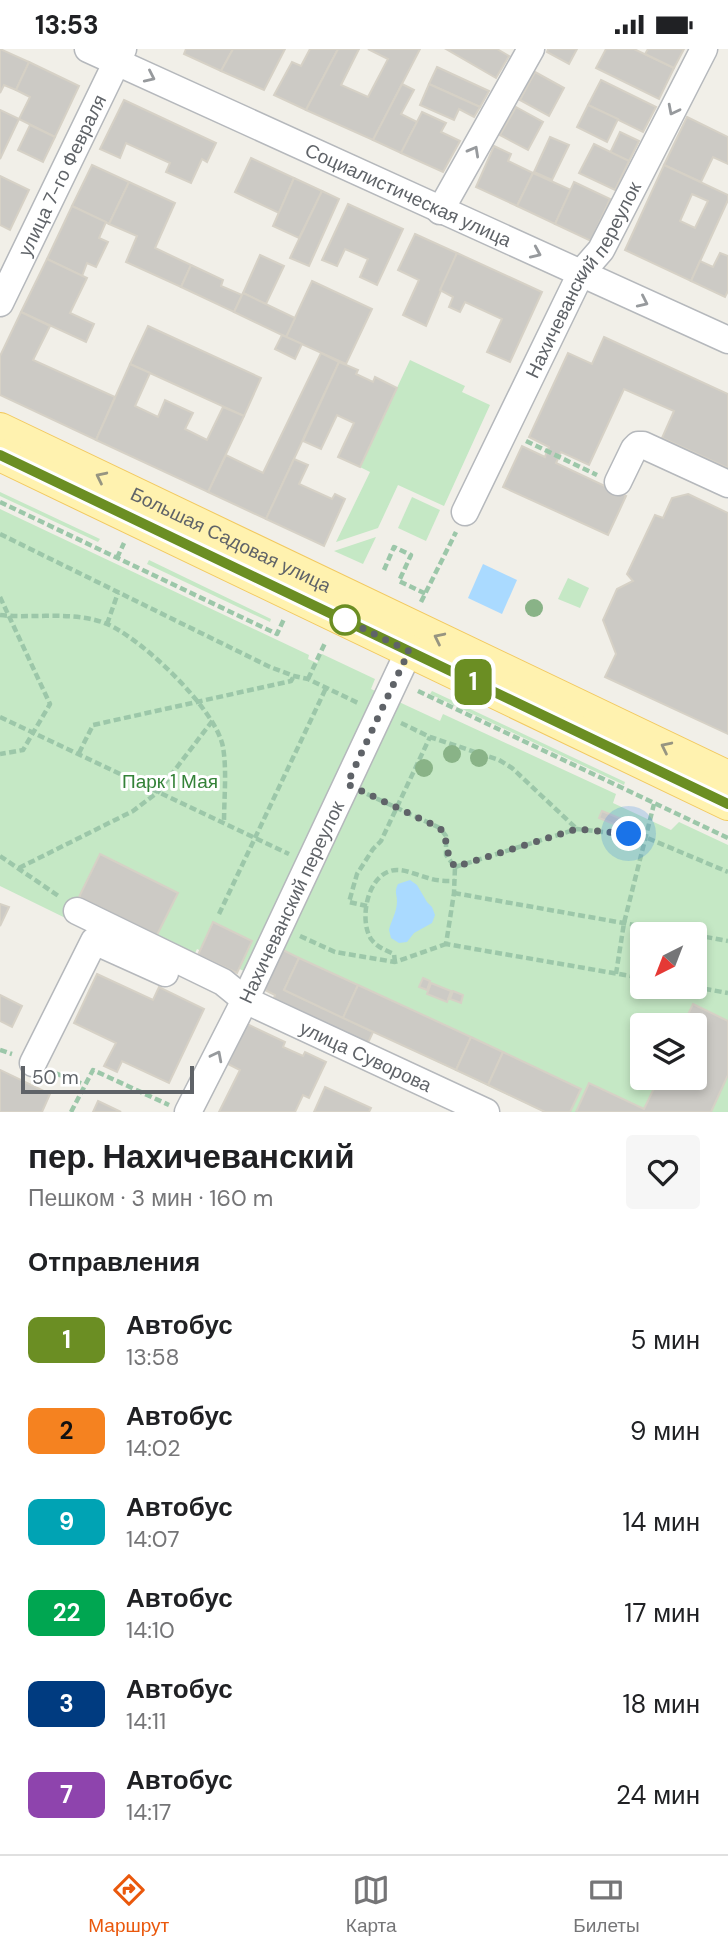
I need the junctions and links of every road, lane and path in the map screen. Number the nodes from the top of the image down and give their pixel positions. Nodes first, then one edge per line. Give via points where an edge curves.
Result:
1 (88, 49) edge
2 (531, 49) edge
3 (704, 49) edge
4 (120, 55) edge
5 (440, 211) junction
6 (581, 273) junction
7 (0, 303) edge
8 (728, 340) edge
9 (0, 429) edge
10 (504, 431) junction
11 (0, 455) edge
12 (618, 482) joint
13 (728, 485) edge
14 (0, 502) edge
15 (465, 512) joint
16 (0, 534) edge
17 (124, 543) dead end
18 (117, 558) junction
19 (384, 570) dead end
20 (118, 593) junction
21 (0, 597) edge
22 (0, 615) edge
23 (286, 615) dead end
24 (7, 616) junction
25 (107, 624) junction
26 (325, 643) dead end
27 (409, 651) junction
28 (294, 676) junction
29 (308, 679) junction
30 (422, 683) dead end
31 (326, 688) junction
32 (198, 702) junction
33 (0, 717) edge
34 (391, 719) junction
35 (213, 720) junction
36 (35, 733) junction
37 (430, 737) junction
38 (79, 753) junction
39 (0, 754) edge
40 (728, 776) edge
41 (347, 784) junction
42 (158, 792) junction
43 (659, 794) dead end
44 (654, 804) junction
45 (728, 804) edge
46 (397, 808) junction
47 (224, 823) junction
48 (577, 829) junction
49 (645, 837) junction
50 (728, 838) edge
51 (256, 839) junction
52 (0, 856) edge
53 (309, 863) junction
54 (455, 867) junction
55 (19, 869) junction
56 (728, 873) edge
57 (455, 881) junction
58 (454, 893) junction
59 (368, 906) junction
60 (77, 911) joint
61 (219, 914) dead end
62 (624, 923) junction
63 (630, 924) edge
64 (280, 926) junction
65 (707, 937) edge
66 (728, 941) edge
67 (446, 944) junction
68 (395, 962) junction
69 (616, 974) junction
70 (630, 976) edge
71 (707, 989) edge
72 (728, 993) edge
73 (245, 999) junction
74 (33, 1063) dead end
75 (181, 1110) edge
76 (71, 1112) edge
77 (486, 1112) edge

1 - 4 street, Социалистическая улица
5 -> 2 street
3 -> 6 street, Нахичеванский переулок via 601,250
4 -> 5 street, Социалистическая улица
4 - 7 street, улица 7-го Февраля
5 -> 6 street, Социалистическая улица
6 -> 8 street, Социалистическая улица
6 - 10 street, Нахичеванский переулок
40 -> 9 main road, Большая Садовая улица
10 - 12 path
10 - 15 street, Нахичеванский переулок
11 - 27 main road, Большая Садовая улица
12 - 13 street via 634,449 643,445
14 - 18 path
15 - 19 path via 426,594 399,581 411,555 394,547
16 - 20 path
17 - 18 path
18 - 23 path via 277,634
20 - 25 path
20 - 28 path
21 - 24 path
22 - 24 path
24 - 25 path via 72,617
24 - 36 path via 50,704
25 - 32 path via 180,680
26 - 29 path
27 - 34 street, Нахичеванский переулок
27 - 45 main road, Большая Садовая улица
28 - 29 path
28 - 32 path via 291,681
29 - 31 path
30 - 44 path via 418,692
31 - 34 path
31 - 51 path
32 - 35 path
32 - 38 path via 93,725
33 - 36 path
34 - 37 path
34 - 41 street, Нахичеванский переулок
35 - 42 path
35 - 47 path via 223,747
36 - 38 path
36 - 39 path via 23,750
37 - 46 path
37 - 48 path via 505,764
38 - 42 path
41 - 46 path
41 - 53 street, Нахичеванский переулок
42 - 47 path
42 - 55 path via 133,811
43 - 44 path
44 - 49 path
44 - 50 path
46 - 54 path via 440,828 446,836 446,855
46 - 59 path via 352,888 349,902
47 - 51 path
48 - 49 path
48 - 54 path
49 - 56 path
49 - 62 path
51 - 53 path
51 - 61 path
52 - 55 path
53 - 64 street, Нахичеванский переулок
54 - 57 path
55 - 60 path
57 - 58 path
57 - 59 path via 392,870 375,883
58 - 62 path
58 - 67 path
59 - 68 path via 370,936 394,954
60 - 73 street via 223,982
62 - 63 path
62 - 69 path
64 - 68 path via 335,952
64 - 73 street, Нахичеванский переулок
65 - 66 path
67 - 68 path
67 - 69 path
69 - 70 path
71 - 72 path
73 - 74 street via 215,996 94,941
75 -> 73 street, Нахичеванский переулок
73 - 77 street, улица Суворова
75 - 76 path via 93,1070

